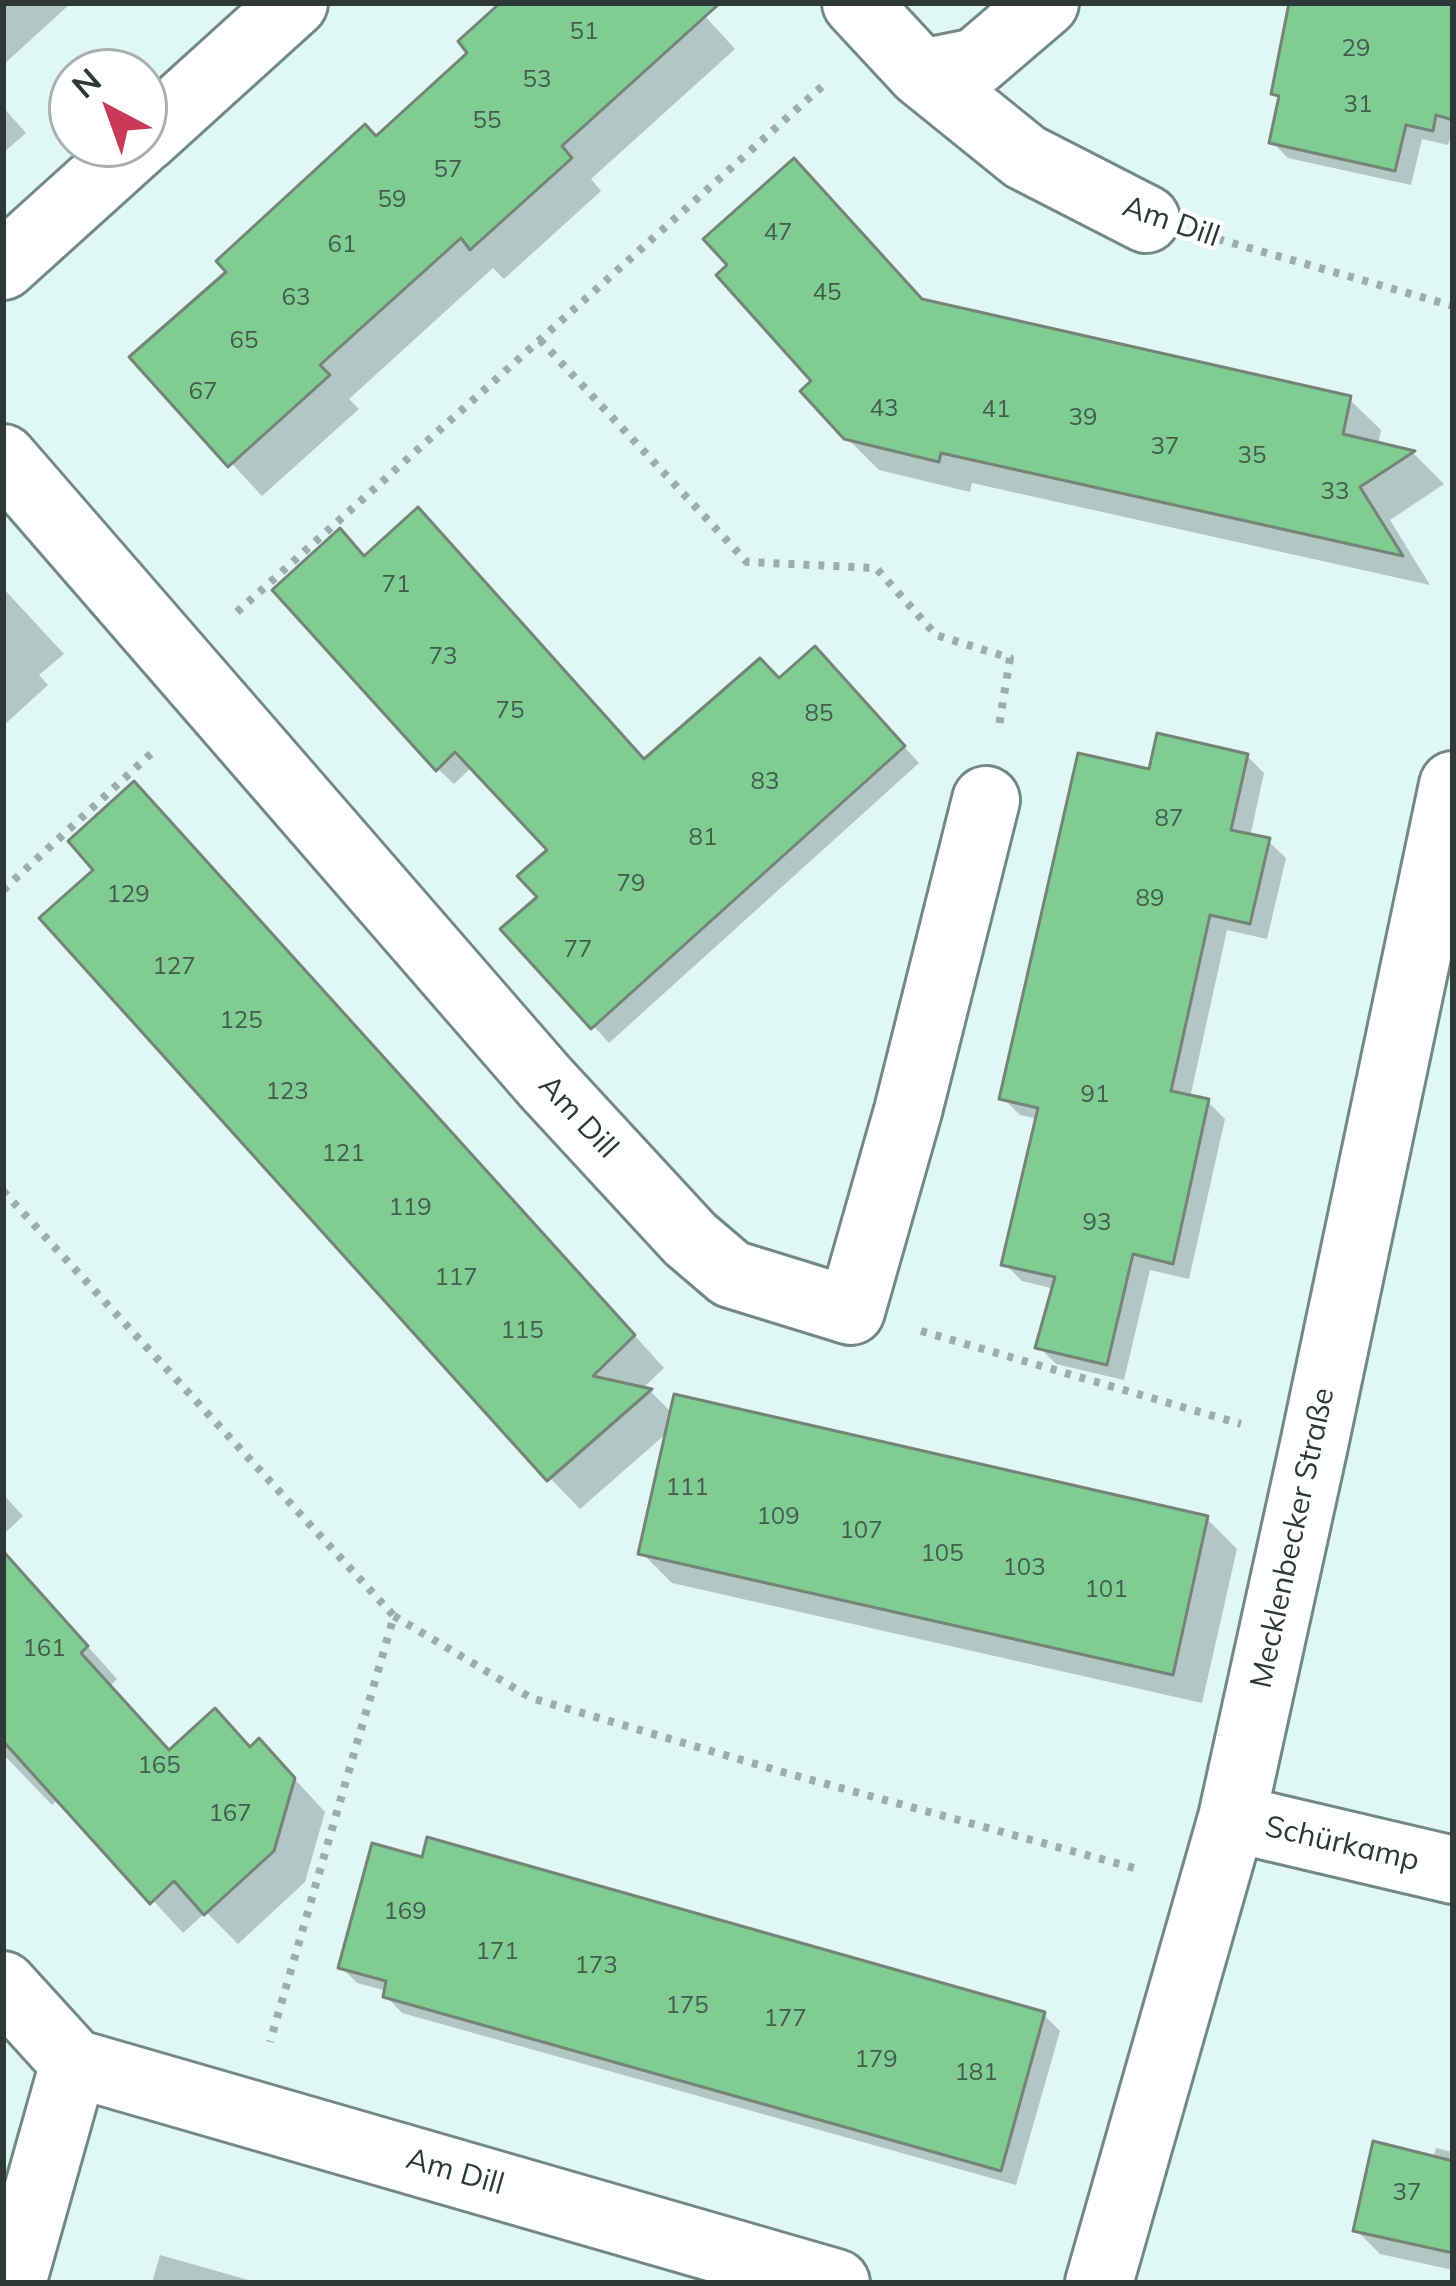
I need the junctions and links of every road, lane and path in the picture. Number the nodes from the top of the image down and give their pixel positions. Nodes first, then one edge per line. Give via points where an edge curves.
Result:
1 (294, 3) edge
2 (1045, 3) edge
3 (887, 36) edge
4 (168, 117) edge
5 (111, 168) edge
6 (1146, 219) joint
7 (3, 266) edge
8 (1453, 306) edge
9 (540, 340) junction
10 (3, 458) edge
11 (181, 663) junction
12 (1453, 785) edge
13 (986, 800) joint
14 (3, 890) edge
15 (3, 1192) edge
16 (851, 1311) junction
17 (1314, 1445) junction
18 (394, 1616) junction
19 (1232, 1818) junction
20 (1125, 1865) dead end
21 (1453, 1870) edge
22 (3, 1985) edge
23 (74, 2062) junction
24 (250, 2113) junction
25 (12, 2283) edge
26 (836, 2283) edge
27 (1099, 2283) edge

1 - 4 street
2 - 3 street via 976,62
3 - 6 street, Am Dill via 1025,158
3 - 9 path
5 - 7 street
6 - 8 path, Am Dill
9 - 11 path
9 - 13 path via 747,562 876,568 936,635 1010,658
10 - 11 street, Am Dill
11 - 14 path via 185,722
11 - 16 street, Am Dill via 690,1239 731,1274
12 - 17 street, Mecklenbecker Straße
13 - 16 street
15 - 18 path
16 - 17 path
17 - 19 street, Mecklenbecker Straße
18 - 20 path via 531,1698
18 - 24 path
19 - 21 street, Schürkamp
19 - 27 street, Mecklenbecker Straße
22 - 23 street
23 - 24 street, Am Dill
23 - 25 street
24 - 26 street, Am Dill

